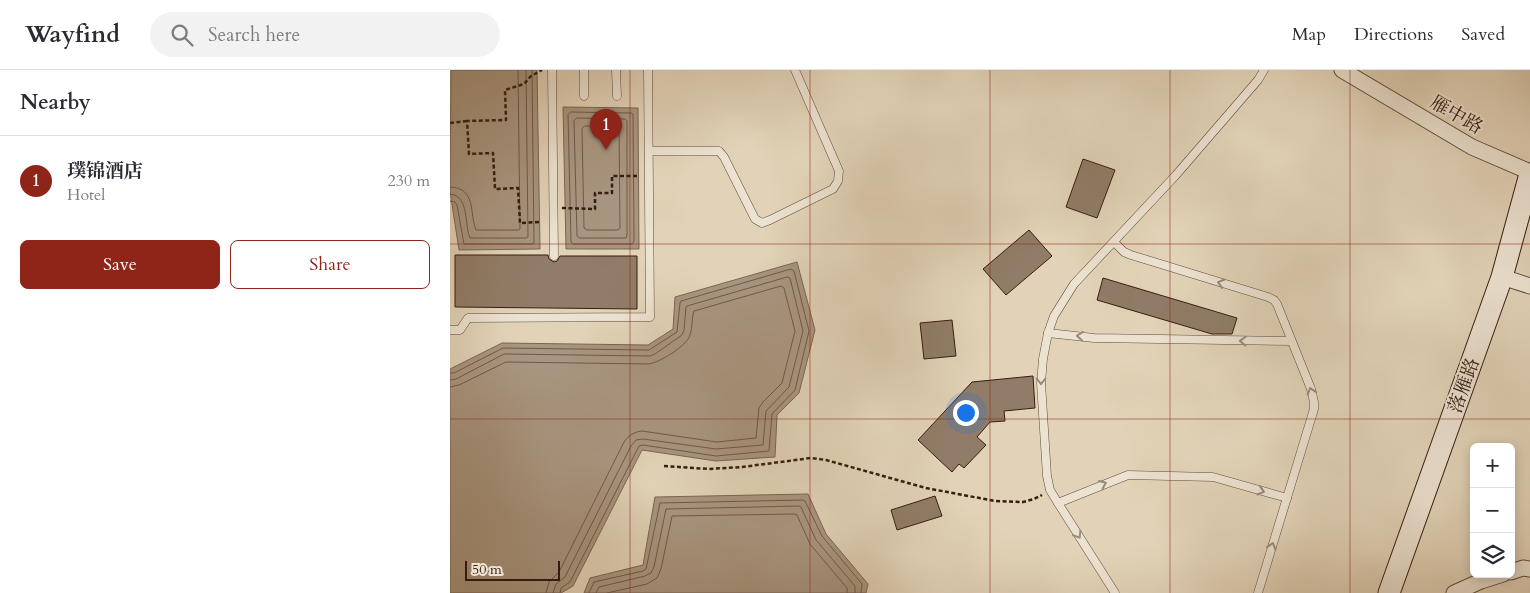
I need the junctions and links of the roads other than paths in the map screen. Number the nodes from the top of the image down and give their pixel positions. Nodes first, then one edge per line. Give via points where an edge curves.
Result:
1 (552, 70) edge
2 (584, 70) edge
3 (616, 70) edge
4 (648, 70) edge
5 (796, 70) edge
6 (1264, 70) edge
7 (1342, 70) edge
8 (584, 96) dead end
9 (617, 96) dead end
10 (650, 151) junction
11 (1530, 173) edge
12 (1114, 242) junction
13 (554, 256) dead end
14 (1502, 277) junction
15 (1530, 286) edge
16 (450, 330) edge
17 (1048, 333) junction
18 (1292, 342) junction
19 (1287, 498) junction
20 (1058, 503) junction
21 (1530, 569) edge
22 (1515, 571) edge
23 (1490, 578) edge
24 (1116, 593) edge
25 (1258, 593) edge
26 (1389, 593) edge
27 (1454, 593) edge

1 - 13 lane
2 - 8 lane
3 - 9 lane
4 - 10 lane
5 - 10 lane via 839,171 833,189 762,223 755,219 719,151
6 - 12 lane
7 - 11 street, 雁中路 via 1472,147
10 - 16 lane via 650,317 468,318 460,330
11 - 14 street, 落雁路
12 - 17 lane via 1074,284 1054,316
18 -> 12 lane via 1274,300 1131,255
14 - 15 street
14 - 26 street, 落雁路
18 -> 17 lane via 1094,338
17 -> 20 lane via 1041,383 1047,476 1050,490
19 -> 18 lane via 1314,409
20 -> 19 lane via 1128,475 1212,476
25 -> 19 lane
20 -> 24 lane
21 - 22 street
23 - 27 street

